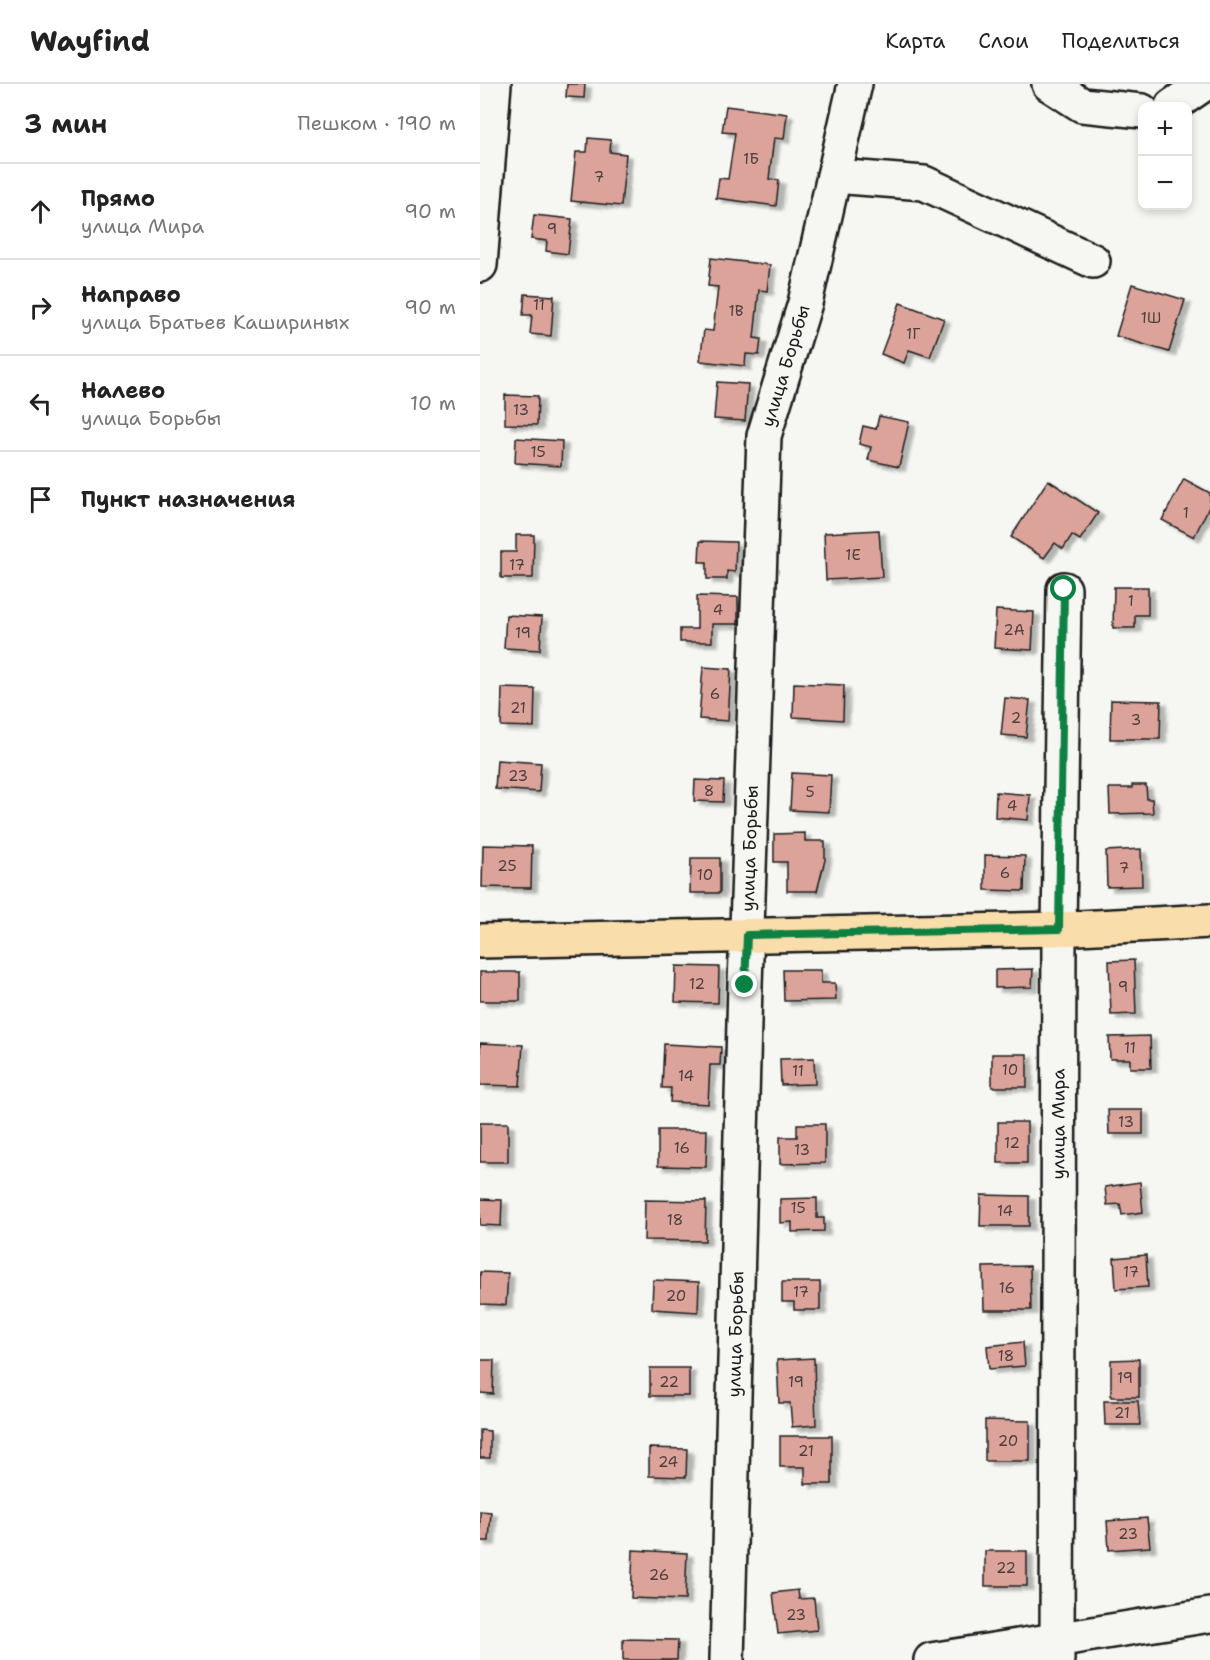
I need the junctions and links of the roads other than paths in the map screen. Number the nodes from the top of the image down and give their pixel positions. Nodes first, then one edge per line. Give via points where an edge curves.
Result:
1 (494, 84) edge
2 (855, 84) edge
3 (1049, 84) edge
4 (1204, 84) edge
5 (1178, 102) edge
6 (1138, 111) edge
7 (834, 176) junction
8 (1093, 261) dead end
9 (480, 265) edge
10 (1064, 589) dead end
11 (1210, 921) edge
12 (1059, 929) junction
13 (747, 935) junction
14 (480, 941) edge
15 (1210, 1615) edge
16 (1058, 1650) edge
17 (727, 1660) edge
18 (930, 1660) edge

1 - 9 street
2 - 7 street, улица Борьбы
3 - 6 street via 1082,105
4 - 5 street
7 - 8 street via 924,183
7 - 13 street, улица Борьбы via 805,303 764,436
10 - 12 street, улица Мира
11 - 12 main road
12 - 13 main road
12 - 16 street, улица Мира
13 - 14 main road
13 - 17 street, улица Борьбы
15 - 16 street
16 - 18 street

